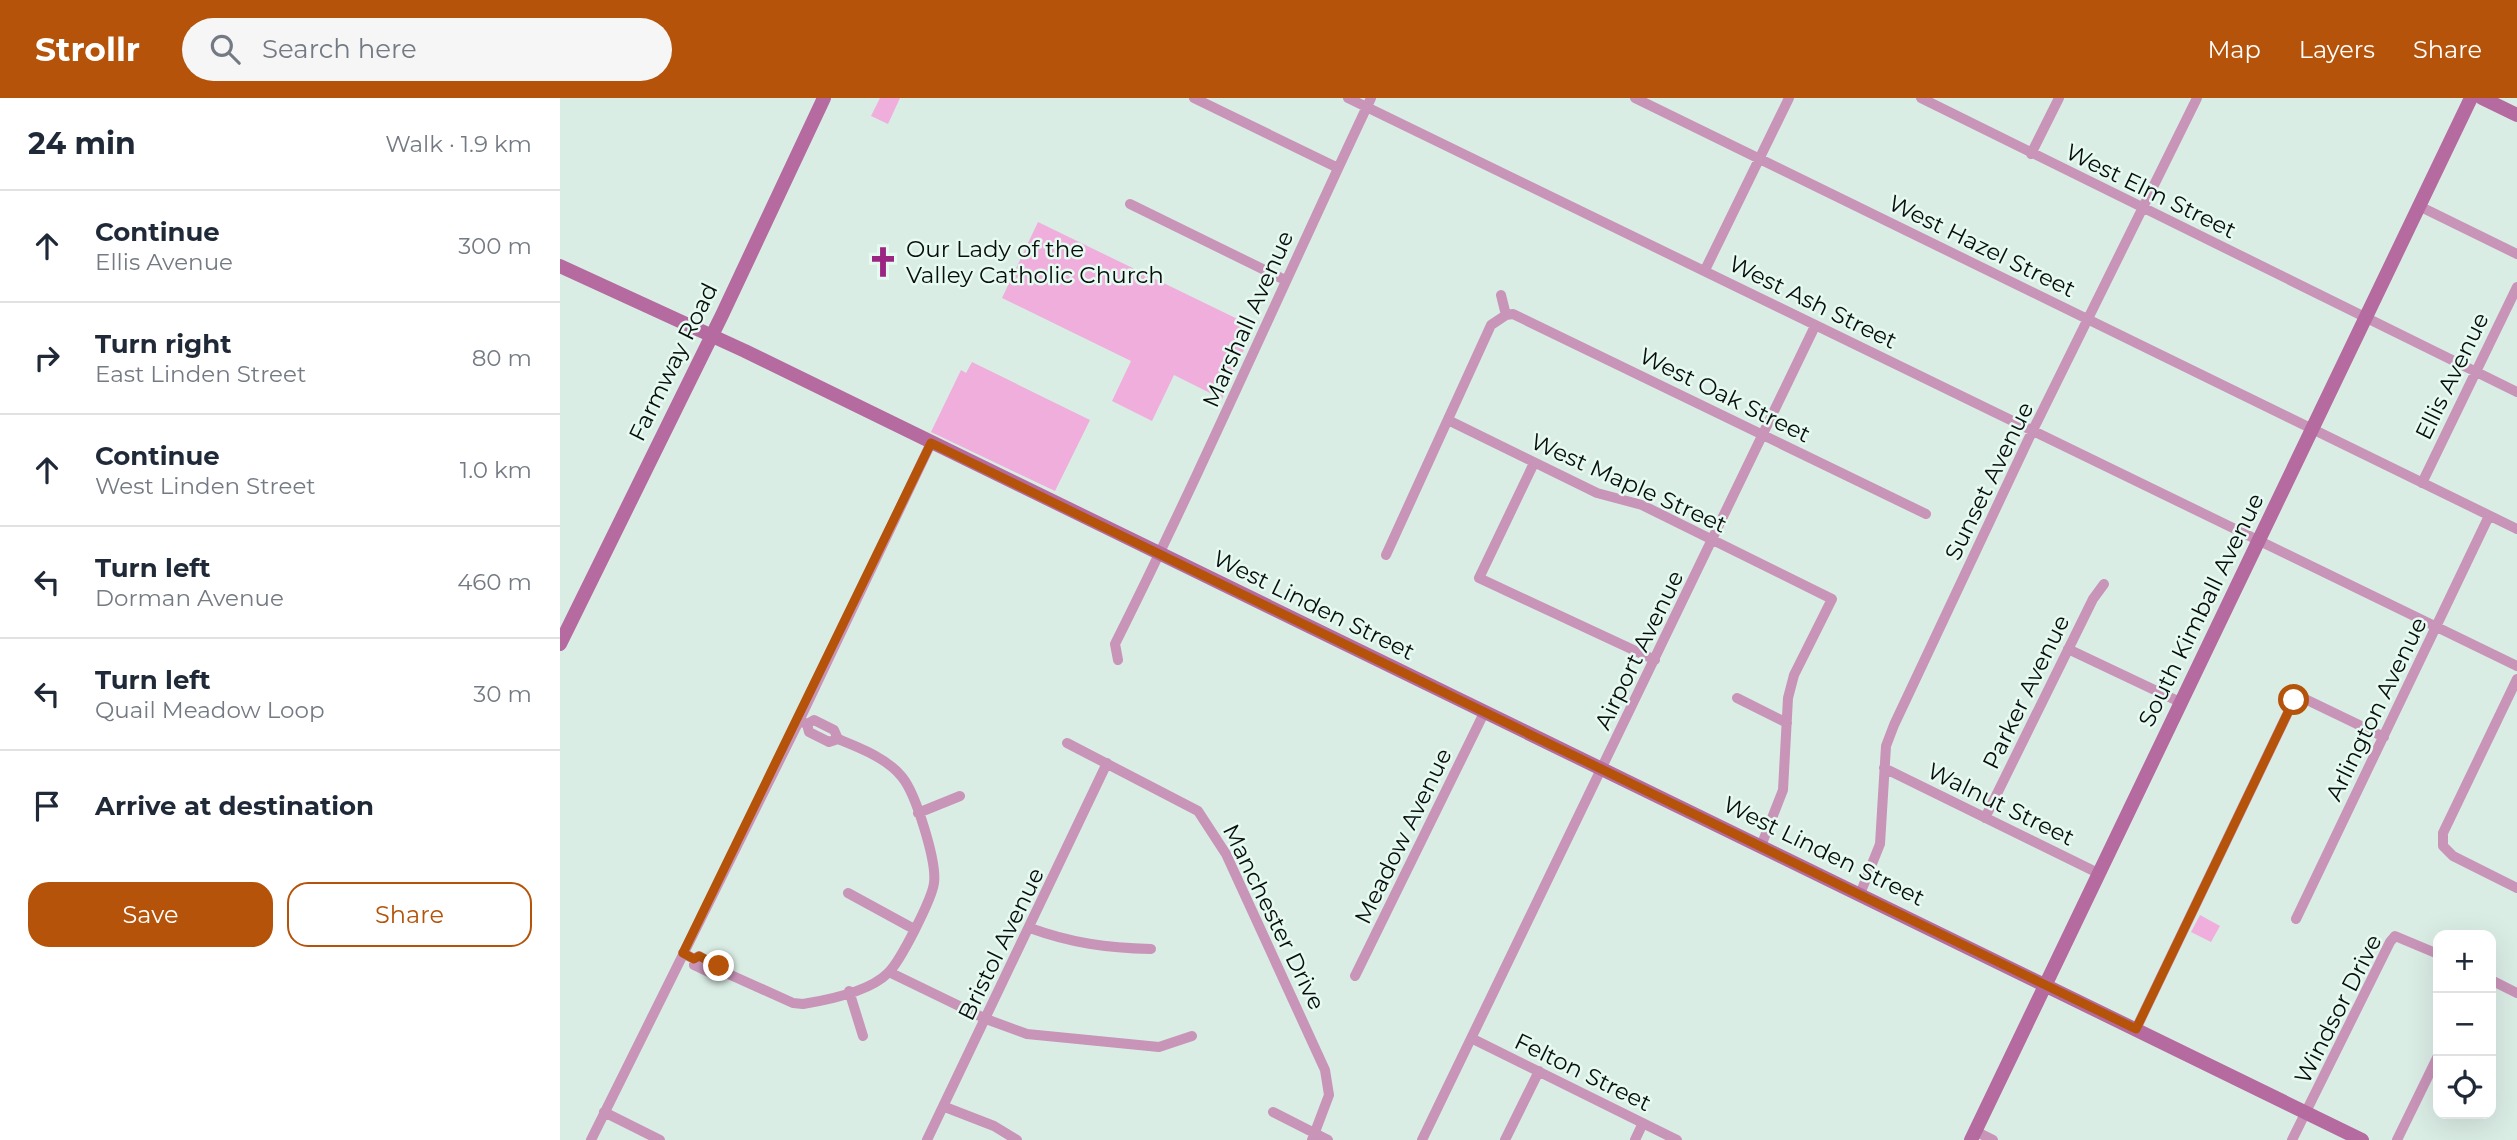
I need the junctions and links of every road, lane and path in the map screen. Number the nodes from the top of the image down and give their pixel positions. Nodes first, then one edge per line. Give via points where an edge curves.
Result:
1 (824, 98) edge
2 (1194, 98) edge
3 (1348, 98) edge
4 (1635, 98) edge
5 (1789, 98) edge
6 (1921, 98) edge
7 (2059, 98) edge
8 (2197, 98) edge
9 (2471, 98) edge
10 (2482, 98) edge
11 (1369, 103) edge
12 (2517, 115) edge
13 (2031, 154) junction
14 (1759, 159) junction
15 (1338, 167) junction
16 (1130, 204) dead end
17 (2419, 206) junction
18 (2143, 209) junction
19 (2517, 254) edge
20 (560, 265) edge
21 (1705, 270) junction
22 (1285, 280) junction
23 (2517, 287) edge
24 (1501, 295) dead end
25 (1506, 315) junction
26 (2366, 317) junction
27 (2089, 320) junction
28 (1815, 326) junction
29 (711, 336) junction
30 (2476, 372) junction
31 (2517, 392) edge
32 (1448, 420) junction
33 (2313, 429) junction
34 (2034, 431) junction
35 (1763, 435) junction
36 (931, 443) junction
37 (1534, 463) junction
38 (2422, 483) junction
39 (1926, 514) dead end
40 (2489, 516) junction
41 (2517, 529) edge
42 (1712, 541) junction
43 (2260, 541) junction
44 (1160, 555) junction
45 (1386, 555) dead end
46 (2104, 584) dead end
47 (2437, 626) junction
48 (560, 644) edge
49 (2068, 649) junction
50 (1118, 660) dead end
51 (1655, 660) junction
52 (2517, 666) edge
53 (2517, 679) edge
54 (1737, 698) dead end
55 (2182, 703) junction
56 (1484, 713) junction
57 (803, 722) junction
58 (1787, 723) junction
59 (2384, 737) junction
60 (1067, 743) dead end
61 (1107, 763) junction
62 (1885, 768) junction
63 (1603, 770) junction
64 (960, 796) dead end
65 (918, 813) junction
66 (1986, 818) junction
67 (1761, 846) junction
68 (2099, 874) junction
69 (2517, 888) edge
70 (848, 894) dead end
71 (1860, 894) junction
72 (2296, 919) dead end
73 (1030, 928) junction
74 (914, 929) junction
75 (1151, 949) dead end
76 (2433, 952) edge
77 (683, 953) junction
78 (889, 972) junction
79 (1355, 976) dead end
80 (2496, 982) edge
81 (2047, 985) junction
82 (849, 991) junction
83 (2517, 993) edge
84 (986, 1018) junction
85 (2136, 1029) junction
86 (863, 1036) dead end
87 (1192, 1036) dead end
88 (1473, 1039) junction
89 (2433, 1066) edge
90 (1539, 1072) junction
91 (945, 1107) junction
92 (604, 1112) junction
93 (1273, 1112) dead end
94 (2306, 1112) junction
95 (1643, 1123) junction
96 (1313, 1136) edge
97 (1973, 1136) edge
98 (591, 1140) edge
99 (660, 1140) edge
100 (926, 1140) edge
101 (1017, 1140) edge
102 (1328, 1140) edge
103 (1422, 1140) edge
104 (1505, 1140) edge
105 (1634, 1140) edge
106 (1677, 1140) edge
107 (1993, 1140) edge
108 (2292, 1140) edge
109 (2362, 1140) edge
110 (2397, 1140) edge

1 - 29 street, Farmway Road
2 - 15 street
3 - 11 street, West Ash Street
4 - 14 street, West Hazel Street
5 - 14 street
6 - 13 street, West Elm Street
7 - 13 street
8 - 18 street, Sunset Avenue
9 - 17 street, South Kimball Avenue
10 - 12 street
11 - 15 street, Marshall Avenue
11 - 21 street, West Ash Street
13 - 18 street, West Elm Street
14 - 21 street
14 - 27 street, West Hazel Street
15 - 22 street, Marshall Avenue
16 - 22 street
17 - 19 street
17 - 26 street, South Kimball Avenue
18 - 26 street, West Elm Street
18 - 27 street, Sunset Avenue
20 - 29 street, West Linden Street
21 - 28 street, West Ash Street
22 - 44 street, Marshall Avenue
23 - 30 street, Ellis Avenue
24 - 25 street
25 - 32 street via 1491,325
25 - 35 street, West Oak Street via 1513,314
26 - 30 street, West Elm Street
26 - 33 street, South Kimball Avenue
27 - 33 street, West Hazel Street
27 - 34 street, Sunset Avenue
28 - 34 street, West Ash Street
28 - 35 street, Airport Avenue
29 - 36 street, West Linden Street
29 - 48 street, Farmway Road
30 - 31 street, West Elm Street
30 - 38 street, Ellis Avenue
32 - 37 street, West Maple Street
32 - 45 street
33 - 38 street, West Hazel Street
33 - 43 street, South Kimball Avenue
34 - 43 street, West Ash Street
34 - 62 street, Sunset Avenue via 1894,725 1886,746
35 - 39 street, West Oak Street
35 - 42 street, Airport Avenue
36 - 44 street, West Linden Street
36 - 57 street
37 - 42 street, West Maple Street via 1597,492 1642,505
37 - 51 street via 1479,578
38 - 40 street, West Hazel Street
40 - 41 street, West Hazel Street
40 - 47 street, Arlington Avenue
42 - 51 street, Airport Avenue
42 - 58 street, West Maple Street via 1832,599 1794,676
43 - 47 street, West Ash Street
43 - 55 street, South Kimball Avenue
44 - 50 street, Marshall Avenue via 1115,644
44 - 56 street, West Linden Street
46 - 49 street, Parker Avenue
47 - 52 street, West Ash Street
47 - 59 street, Arlington Avenue
49 - 55 street
49 - 66 street, Parker Avenue
51 - 63 street, Airport Avenue
53 - 69 street via 2443,833 2443,846 2453,856
54 - 58 street
55 - 68 street, South Kimball Avenue
56 - 63 street, West Linden Street
56 - 79 street, Meadow Avenue
57 - 65 street via 808,732 866,751 903,778
57 - 77 street
58 - 67 street via 1783,790
59 - 72 street, Arlington Avenue
59 - 85 street via 2298,697
60 - 61 street, Manchester Drive
61 - 73 street, Bristol Avenue
61 - 96 street, Manchester Drive via 1198,811 1226,854 1325,1070 1329,1095
62 - 66 street, Walnut Street
62 - 71 street, Sunset Avenue via 1880,845
63 - 67 street, West Linden Street
63 - 88 street, Airport Avenue
64 - 65 street
65 - 74 street via 934,867 934,886
66 - 68 street, Walnut Street
67 - 71 street, West Linden Street
68 - 81 street, South Kimball Avenue
70 - 74 street
71 - 81 street, West Linden Street
73 - 75 street via 1068,942
73 - 84 street, Bristol Avenue
74 - 78 street
76 - 94 street, Windsor Drive via 2404,937 2395,936 2390,942
77 - 82 street via 694,959 694,965 715,975 724,972 793,1003 818,1002
77 - 92 street
78 - 82 street
78 - 84 street
80 - 83 street
81 - 85 street, West Linden Street
81 - 97 street, South Kimball Avenue
82 - 86 street
84 - 87 street via 1027,1034 1105,1044 1159,1047
84 - 91 street, Bristol Avenue
85 - 94 street, West Linden Street
88 - 90 street, Felton Street
88 - 103 street, Airport Avenue
89 - 110 street
90 - 95 street, Felton Street
90 - 104 street
91 - 100 street, Bristol Avenue
91 - 101 street
92 - 98 street
92 - 99 street
93 - 96 street
94 - 108 street, Windsor Drive
94 - 109 street, West Linden Street
95 - 105 street
95 - 106 street, Felton Street
96 - 102 street
97 - 107 street

